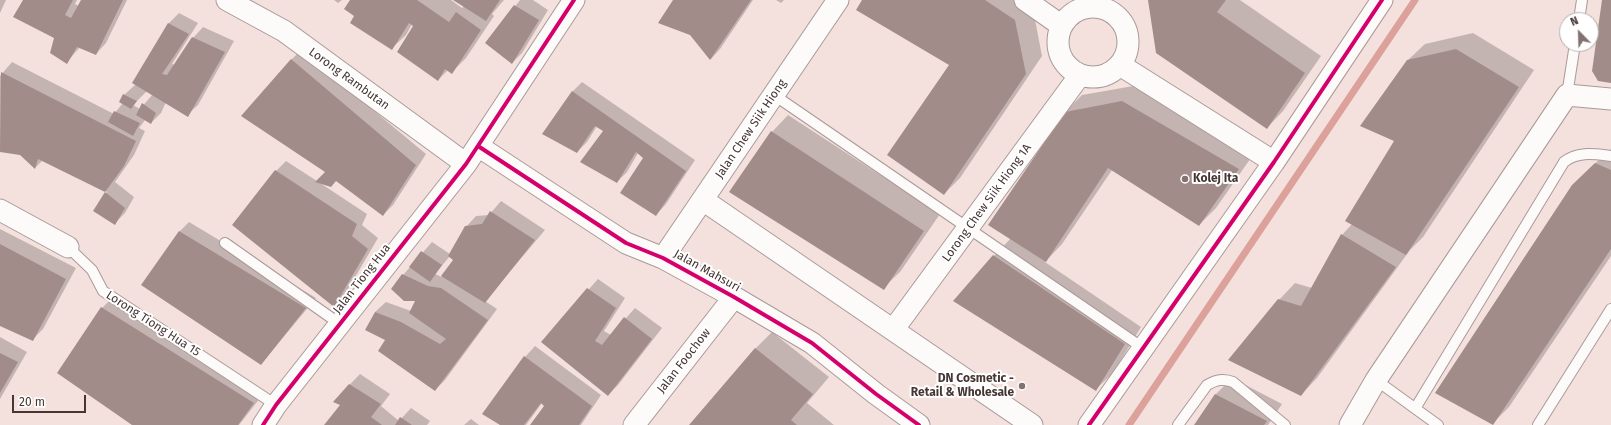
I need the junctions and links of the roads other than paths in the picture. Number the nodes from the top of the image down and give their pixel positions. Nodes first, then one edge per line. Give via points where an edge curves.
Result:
1 (227, 0) edge
2 (574, 0) edge
3 (838, 0) edge
4 (1025, 0) edge
5 (1382, 0) edge
6 (1582, 0) edge
7 (1112, 5) edge
8 (1580, 12) edge
9 (1062, 26) junction
10 (1574, 52) edge
11 (1120, 65) junction
12 (1080, 75) junction
13 (774, 95) junction
14 (1567, 95) junction
15 (1611, 99) edge
16 (478, 146) junction
17 (1611, 156) edge
18 (1274, 162) junction
19 (466, 164) junction
20 (703, 200) junction
21 (0, 210) edge
22 (968, 228) junction
23 (225, 243) dead end
24 (68, 247) joint
25 (664, 258) junction
26 (734, 297) junction
27 (1611, 309) edge
28 (340, 324) junction
29 (893, 330) junction
30 (1143, 348) junction
31 (1376, 380) junction
32 (276, 405) junction
33 (1416, 407) junction
34 (1281, 424) edge
35 (263, 425) edge
36 (634, 425) edge
37 (919, 425) edge
38 (1032, 425) edge
39 (1089, 425) edge
40 (1178, 425) edge
41 (1350, 425) edge
42 (1438, 425) edge
43 (1538, 425) edge

1 - 19 street, Lorong Rambutan via 284,31
2 - 16 street, Jalan Tiong Hua
3 - 13 street, Jalan Chew Siik Hiong
4 - 9 street
5 - 18 street
6 - 8 lane
7 - 9 street via 1082,9 1068,17
7 - 11 street via 1128,34 1129,45
9 - 12 street via 1058,37 1058,49 1070,69
10 - 14 lane
11 - 12 street via 1102,76
11 - 18 street
12 - 22 street, Lorong Chew Siik Hiong 1A
13 - 20 street, Jalan Chew Siik Hiong
13 - 22 lane
14 - 15 street
14 - 31 street
16 - 19 street, Jalan Tiong Hua
16 - 25 street, Jalan Mahsuri via 626,243
17 - 33 lane via 1583,154 1571,156 1564,162
18 - 30 street
19 - 28 street, Jalan Tiong Hua
20 - 25 street, Jalan Chew Siik Hiong
20 - 29 street
21 - 24 street, Lorong Tiong Hua 15
22 - 29 street, Lorong Chew Siik Hiong 1A
22 - 30 lane
23 - 28 lane
24 - 32 lane, Lorong Tiong Hua 15 via 92,270 103,291
25 - 26 street, Jalan Mahsuri
26 - 36 street, Jalan Foochow
26 - 37 street, Jalan Mahsuri via 812,343
27 - 43 lane
28 - 32 street, Jalan Tiong Hua
29 - 38 street
30 - 39 street
31 - 33 lane
31 - 41 street
32 - 35 street, Jalan Tiong Hua
33 - 42 lane
34 - 40 lane via 1233,382 1227,380 1207,386

